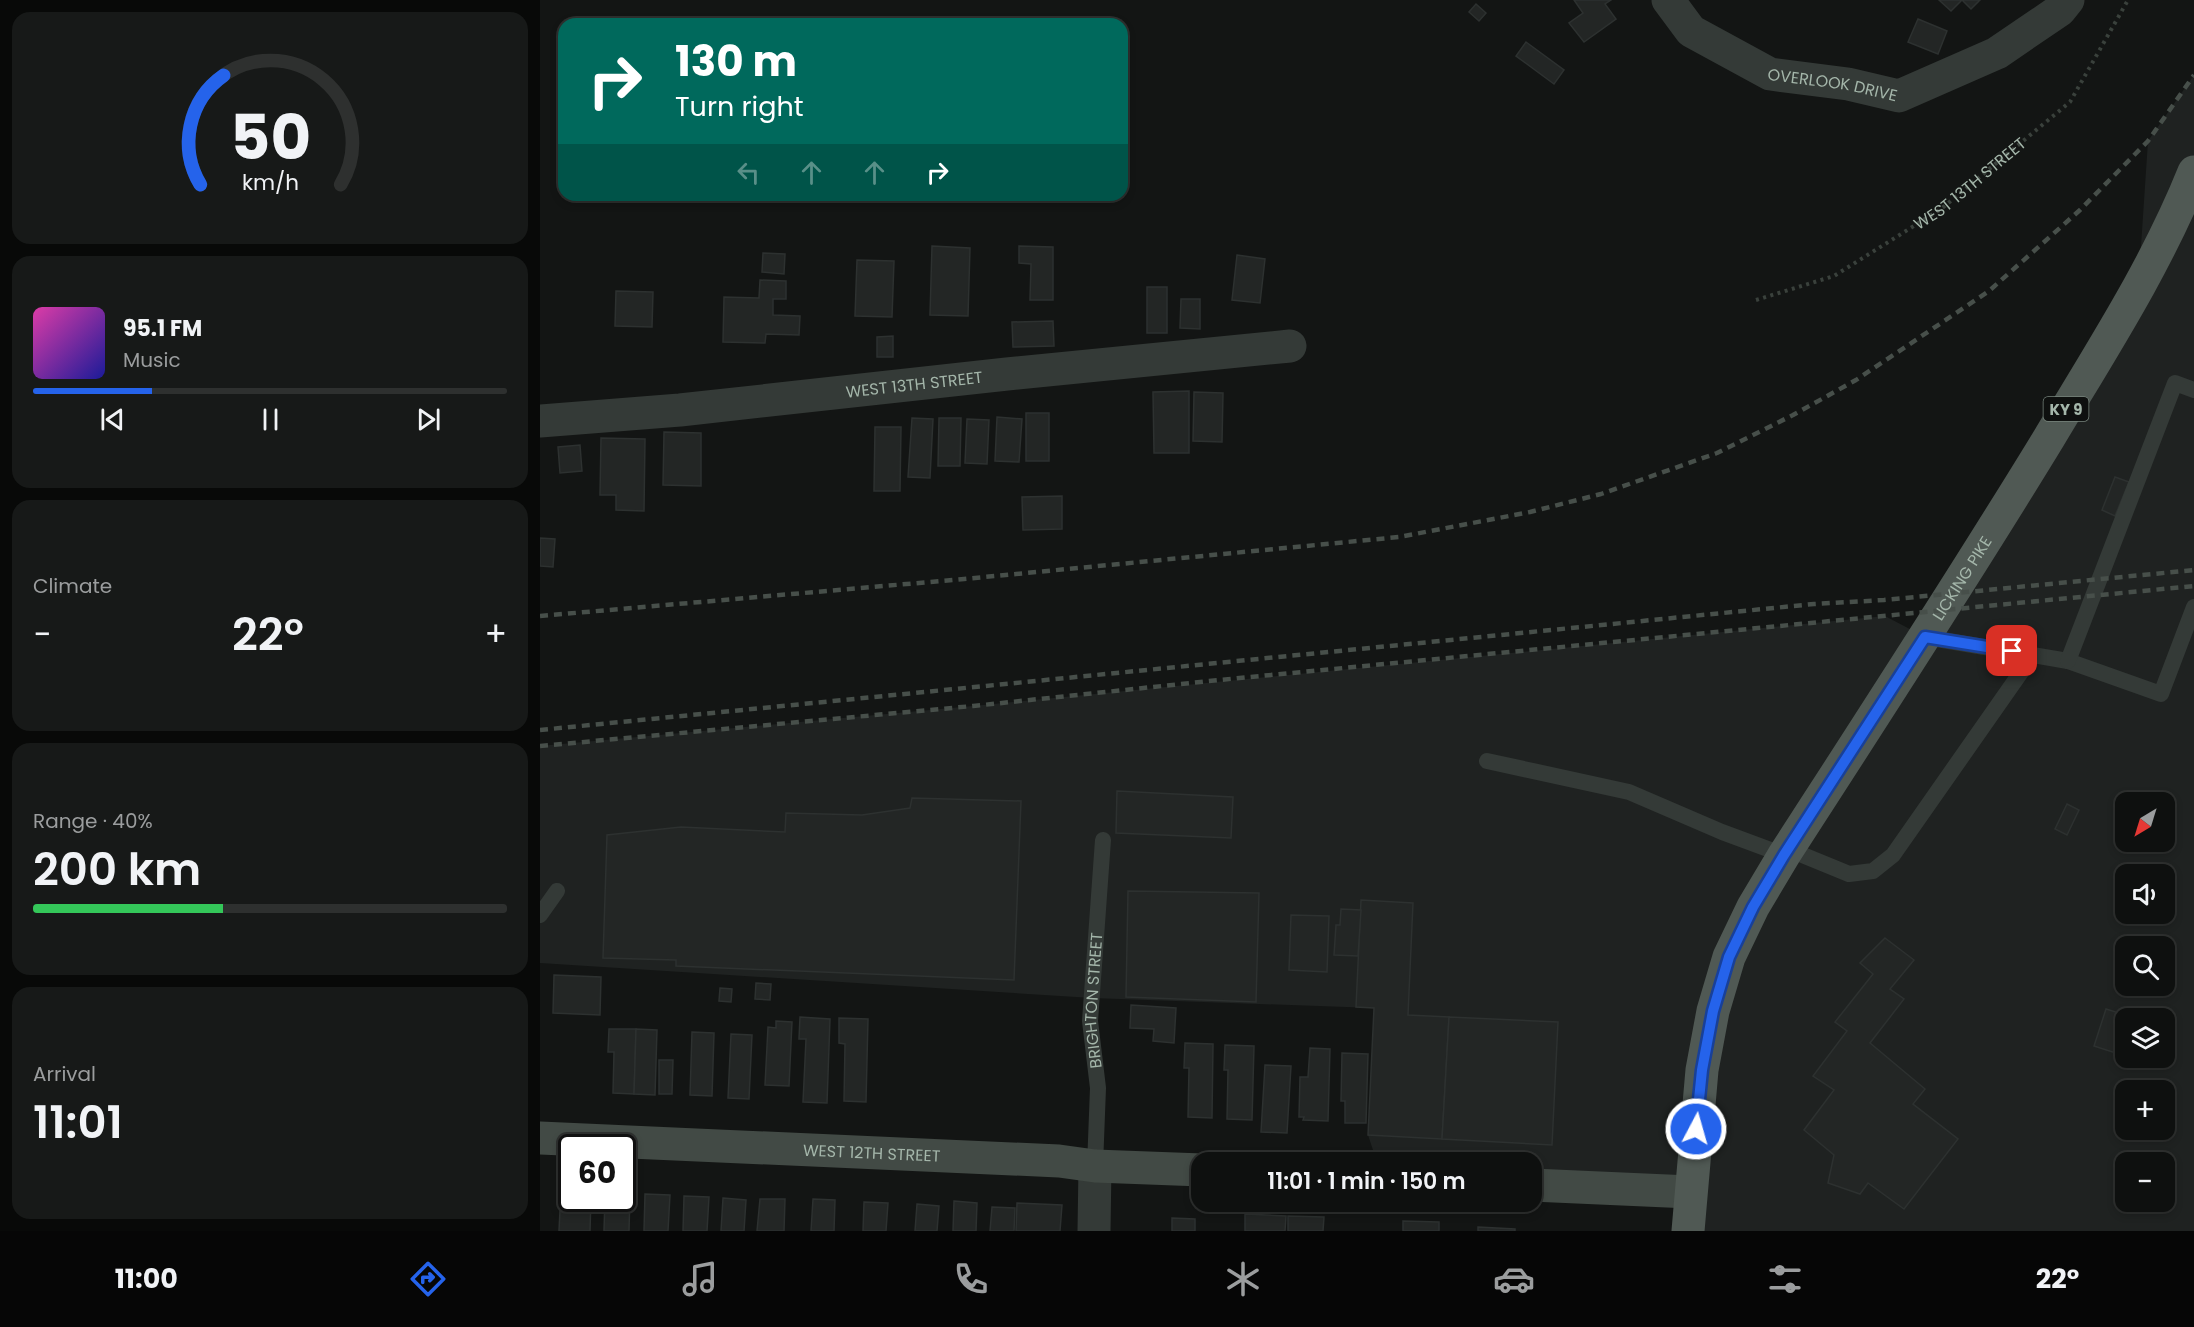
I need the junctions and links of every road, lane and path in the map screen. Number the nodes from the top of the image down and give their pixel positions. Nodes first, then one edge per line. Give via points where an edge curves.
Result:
1 (1668, 0) edge
2 (2067, 0) edge
3 (2128, 0) edge
4 (2194, 172) edge
5 (1756, 300) dead end
6 (1290, 346) dead end
7 (2194, 390) edge
8 (540, 421) edge
9 (2194, 607) edge
10 (1925, 637) junction
11 (2033, 655) junction
12 (2068, 661) junction
13 (1487, 761) dead end
14 (1103, 840) dead end
15 (1786, 852) junction
16 (557, 891) dead end
17 (540, 915) edge
18 (540, 1138) edge
19 (1095, 1166) junction
20 (1191, 1170) edge
21 (1542, 1185) edge
22 (1690, 1192) junction
23 (1095, 1231) edge
24 (1688, 1231) edge

1 - 2 street, OVERLOOK DRIVE via 1691,31 1770,74 1848,84 1899,96 1997,53 2060,10
3 - 5 path, WEST 13TH STREET via 2070,102 1941,209 1834,276
4 - 10 main road, LICKING PIKE / KY 9 via 2138,291
6 - 8 street, WEST 13TH STREET
7 - 12 lane via 2175,383
9 - 12 lane via 2161,694
10 - 11 lane
10 - 15 main road, LICKING PIKE / KY 9
11 - 12 lane
11 - 15 lane via 1893,855 1873,871 1849,874
13 - 15 lane via 1629,792 1722,832
14 - 19 lane, BRIGHTON STREET via 1090,1021 1098,1088
15 - 22 main road, LICKING PIKE / KY 9 via 1729,957 1713,1011 1702,1070
16 - 17 lane
18 - 19 street, WEST 12TH STREET via 1059,1161
19 - 20 street, WEST 12TH STREET
19 - 23 street, BRIGHTON STREET
21 - 22 street
22 - 24 main road, KY 9

